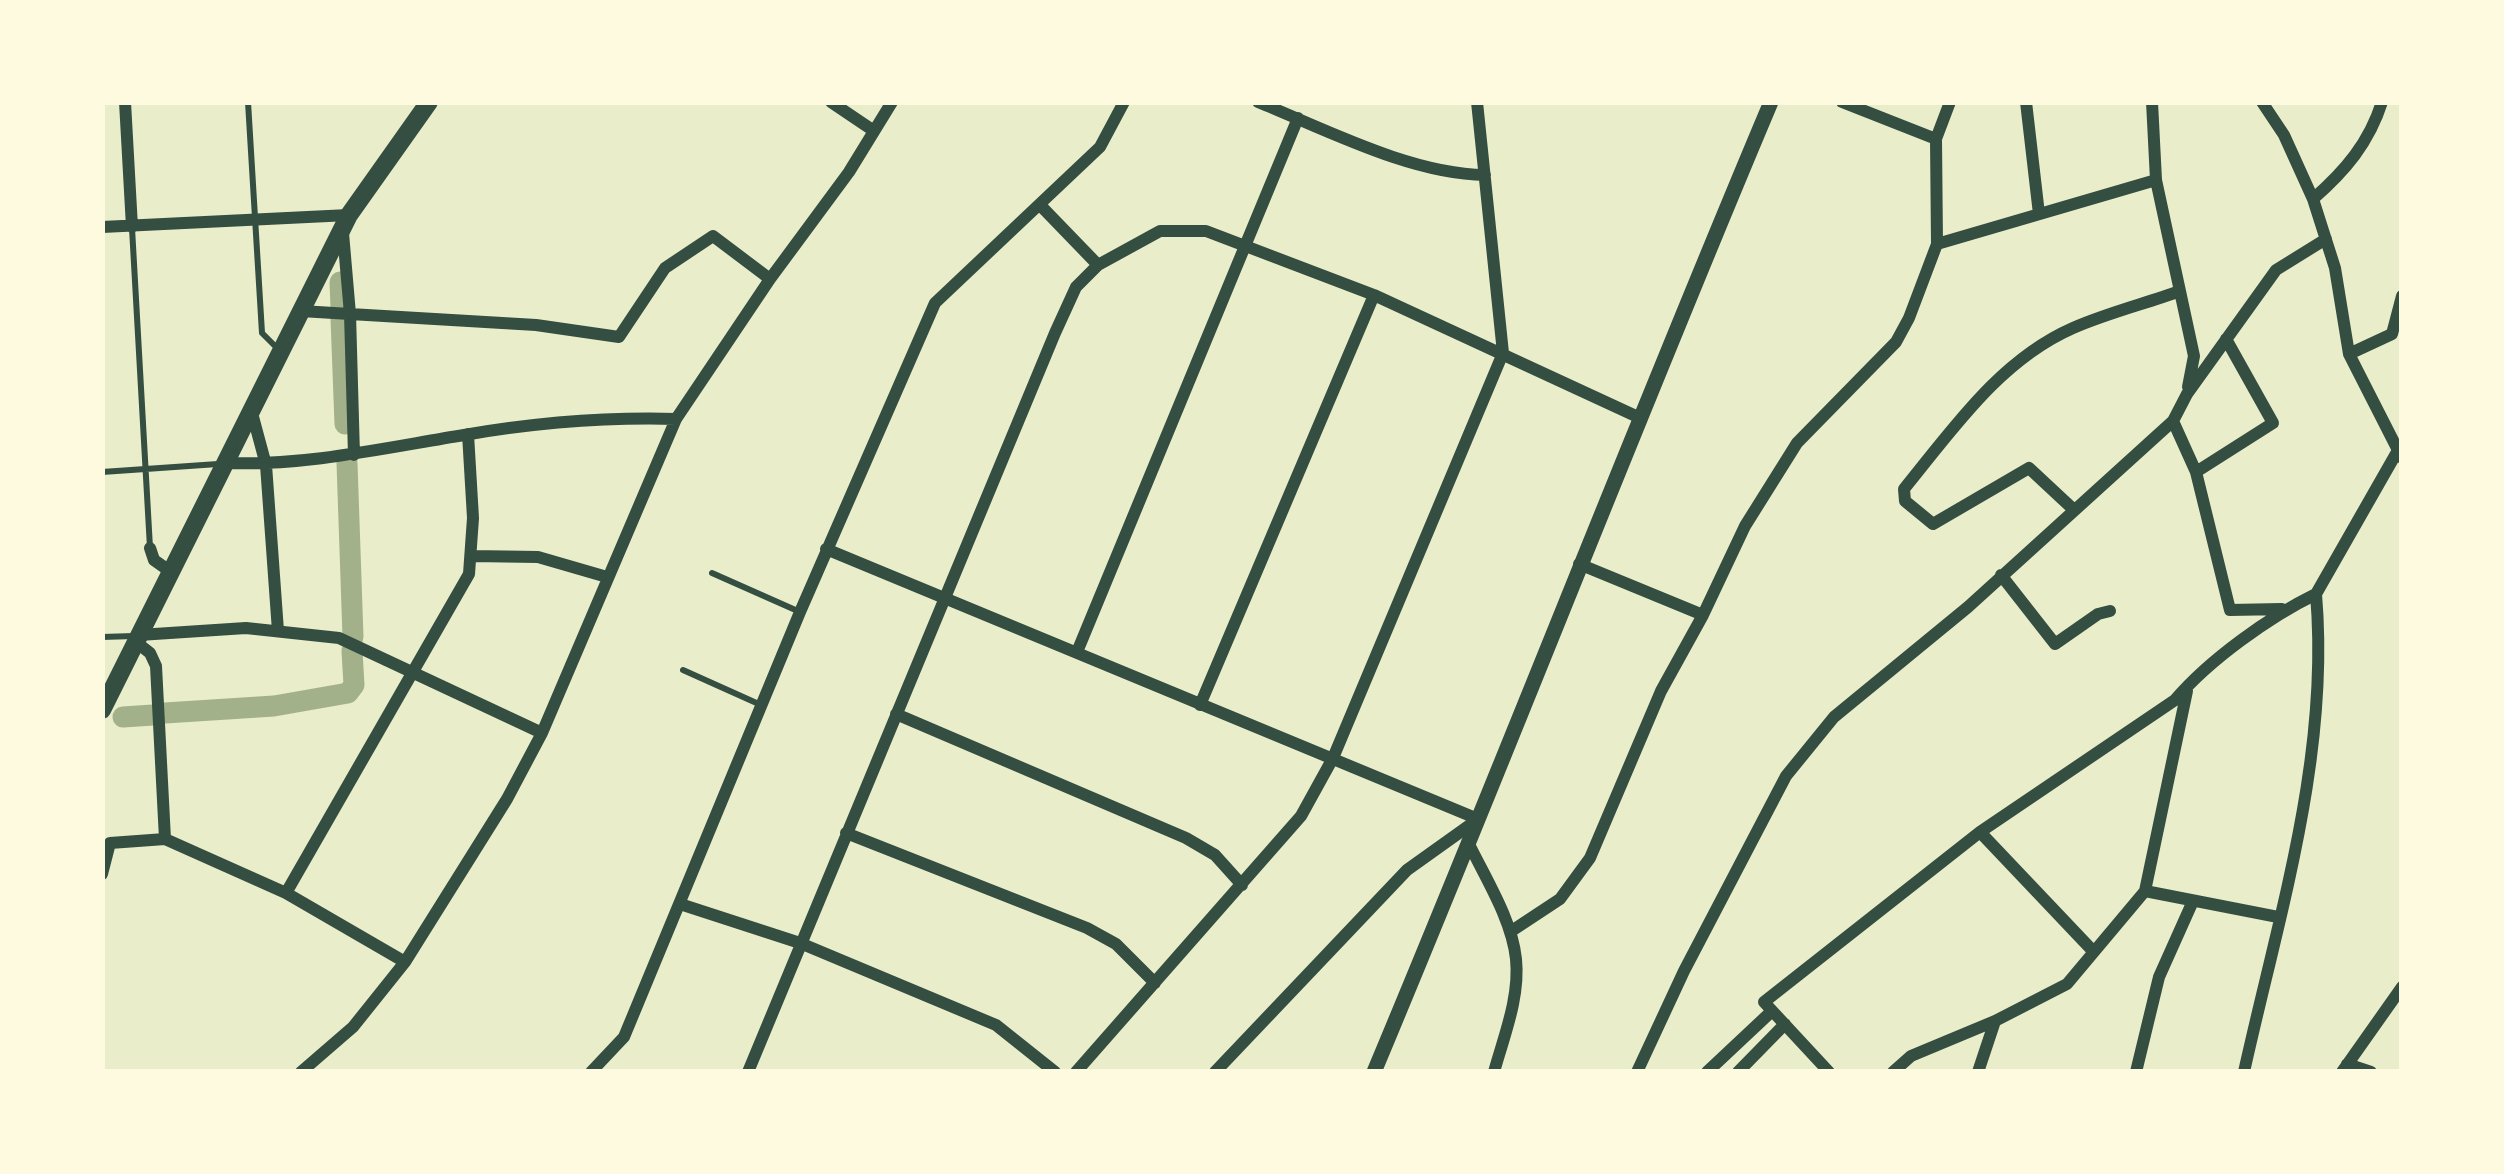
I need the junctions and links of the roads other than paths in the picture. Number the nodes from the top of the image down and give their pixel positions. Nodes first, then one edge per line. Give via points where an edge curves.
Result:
1 (125, 102) edge
2 (248, 102) edge
3 (429, 102) edge
4 (831, 102) edge
5 (892, 102) edge
6 (1124, 102) edge
7 (1258, 102) edge
8 (1477, 102) edge
9 (1771, 102) edge
10 (1842, 102) edge
11 (1950, 102) edge
12 (2026, 102) edge
13 (2152, 102) edge
14 (2262, 102) edge
15 (2382, 102) edge
16 (1298, 118) junction
17 (874, 131) junction
18 (1936, 139) junction
19 (1485, 175) junction
20 (2156, 180) junction
21 (2313, 199) junction
22 (1040, 205) junction
23 (2039, 214) junction
24 (254, 220) junction
25 (346, 222) junction
26 (102, 227) edge
27 (132, 227) junction
28 (2326, 239) junction
29 (1937, 244) junction
30 (1244, 245) junction
31 (1097, 265) junction
32 (770, 279) junction
33 (2180, 292) junction
34 (1374, 295) junction
35 (2402, 296) edge
36 (301, 311) junction
37 (350, 314) junction
38 (2226, 339) junction
39 (280, 352) junction
40 (1503, 352) junction
41 (2349, 354) junction
42 (2187, 394) junction
43 (251, 411) junction
44 (1638, 417) junction
45 (676, 419) junction
46 (2173, 421) junction
47 (468, 434) junction
48 (354, 455) junction
49 (2400, 455) edge
50 (225, 464) junction
51 (266, 465) junction
52 (146, 470) junction
53 (102, 472) edge
54 (2196, 472) junction
55 (2073, 508) junction
56 (150, 548) joint
57 (826, 549) junction
58 (472, 556) junction
59 (1579, 564) junction
60 (171, 572) junction
61 (712, 573) dead end
62 (2001, 575) junction
63 (607, 577) junction
64 (2316, 594) junction
65 (943, 597) junction
66 (2285, 609) junction
67 (2110, 611) dead end
68 (800, 612) junction
69 (1703, 615) junction
70 (278, 631) junction
71 (102, 638) edge
72 (137, 639) junction
73 (1077, 652) junction
74 (683, 670) dead end
75 (413, 671) junction
76 (2188, 684) junction
77 (761, 705) junction
78 (1200, 705) junction
79 (102, 710) edge
80 (896, 715) junction
81 (542, 733) junction
82 (1333, 758) junction
83 (1478, 819) junction
84 (1980, 832) junction
85 (846, 833) junction
86 (165, 839) junction
87 (1469, 844) junction
88 (102, 874) edge
89 (1242, 885) junction
90 (2145, 891) junction
91 (286, 893) junction
92 (2193, 901) junction
93 (680, 904) junction
94 (2278, 917) junction
95 (1510, 932) junction
96 (800, 943) junction
97 (2092, 950) junction
98 (405, 962) junction
99 (1155, 982) junction
100 (2402, 987) edge
101 (1772, 1010) junction
102 (1995, 1021) junction
103 (1785, 1024) junction
104 (2344, 1068) edge
105 (301, 1072) edge
106 (591, 1072) edge
107 (748, 1072) edge
108 (1055, 1072) edge
109 (1076, 1072) edge
110 (1215, 1072) edge
111 (1374, 1072) edge
112 (1494, 1072) edge
113 (1637, 1072) edge
114 (1707, 1072) edge
115 (1738, 1072) edge
116 (1829, 1072) edge
117 (1893, 1072) edge
118 (1978, 1072) edge
119 (2136, 1072) edge
120 (2244, 1072) edge
121 (2371, 1072) edge

1 - 27 street
2 - 24 lane
3 - 25 main road
4 - 17 street
5 - 17 street
6 - 22 street via 1100,147
7 - 16 street
8 - 19 street
9 - 44 street
10 - 18 street
11 - 18 street
12 - 23 street
13 - 20 street
14 - 21 street
15 - 21 street via 2347,170
16 - 19 street via 1422,166
16 - 30 street
17 - 32 street
18 - 29 street
19 - 40 street
20 - 23 street
20 - 33 street
21 - 28 street
22 - 31 street
22 - 57 street via 935,303
23 - 29 street
24 - 25 street
24 - 27 street
24 - 39 lane via 262,333
25 - 36 main road
25 - 37 street
26 - 27 street
27 - 52 lane
28 - 38 street via 2276,270
28 - 41 street
29 - 69 street via 1896,343 1797,443
30 - 31 street via 1206,231 1160,231
30 - 34 street
30 - 73 street
31 - 65 street via 1076,287
32 - 37 street via 713,236 665,268 619,337
32 - 45 street
33 - 42 street via 2194,356
33 - 55 street via 2070,329 2022,359 1981,394 1904,489 1905,501 1933,524 2029,468
34 - 40 street
34 - 78 street
35 - 41 street via 2392,334
36 - 37 street
36 - 39 main road
37 - 48 street
38 - 42 street
38 - 54 street via 2273,423
39 - 43 main road
40 - 44 street
40 - 82 street
41 - 49 street
42 - 46 street
43 - 50 main road
43 - 51 street
44 - 59 street
45 - 47 street via 606,417
45 - 63 street
46 - 54 street
46 - 55 street
47 - 48 street
47 - 58 street
48 - 51 street
49 - 64 street
50 - 51 street
50 - 52 lane
50 - 60 main road
51 - 70 street
52 - 53 lane
52 - 56 lane
54 - 66 street via 2230,610
55 - 62 street
56 - 60 street
57 - 65 street
57 - 68 street
58 - 63 street via 538,557
58 - 75 street
59 - 69 street
59 - 83 street
60 - 72 main road
61 - 68 lane
62 - 67 street via 2055,644
62 - 113 street via 1834,717 1786,776
63 - 81 street
64 - 66 street
64 - 94 street via 2320,685 2308,789
65 - 73 street
65 - 80 street
66 - 76 street
68 - 77 street
69 - 95 street via 1660,691 1590,858 1561,899
70 - 72 street
70 - 75 street via 339,638
71 - 72 lane
72 - 79 main road
72 - 86 street via 156,666
73 - 78 street
74 - 77 lane
75 - 81 street
75 - 91 street
76 - 84 street
76 - 90 street
77 - 93 street
78 - 82 street
80 - 85 street
80 - 89 street via 1186,838
81 - 98 street
82 - 83 street
82 - 89 street via 1301,816
83 - 87 street
83 - 110 street via 1407,869
84 - 97 street
84 - 101 street via 1764,1002
85 - 96 street
85 - 99 street via 1087,928
86 - 88 street via 110,842
86 - 91 street
87 - 95 street
87 - 111 street
89 - 99 street
90 - 92 street
90 - 97 street
91 - 98 street
92 - 94 street
92 - 119 street via 2159,977
93 - 96 street
93 - 106 street via 624,1036
94 - 120 street
95 - 112 street via 1513,1001
96 - 107 street
96 - 108 street via 996,1025
97 - 102 street via 2067,984
98 - 105 street via 352,1027
99 - 109 street
100 - 104 street
101 - 103 street
101 - 114 street
102 - 117 street via 1911,1056
102 - 118 street
103 - 115 street
103 - 116 street
104 - 121 street

